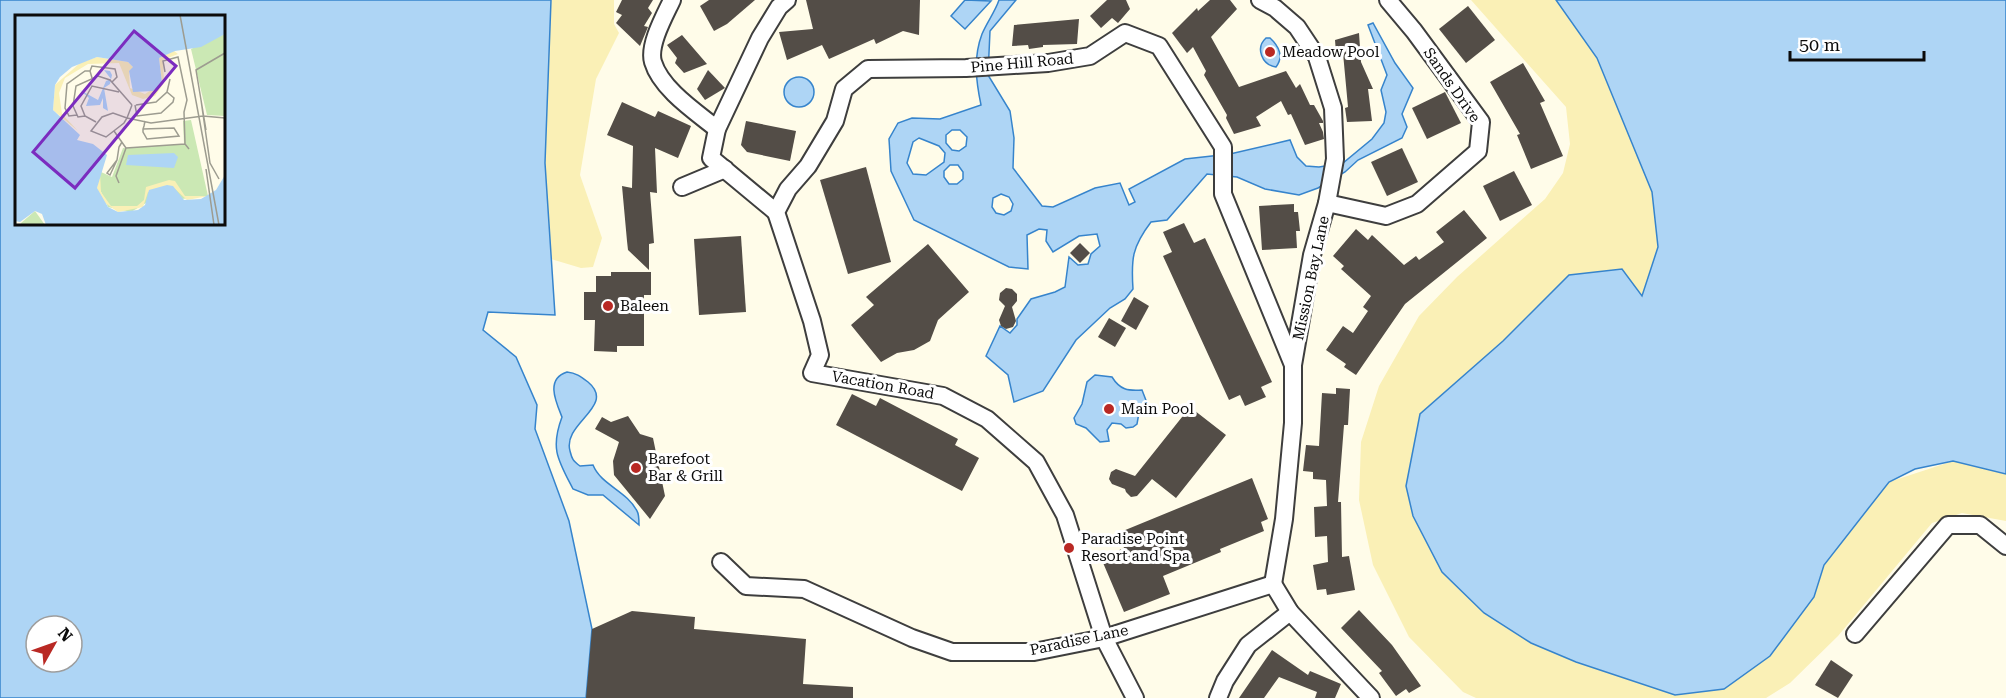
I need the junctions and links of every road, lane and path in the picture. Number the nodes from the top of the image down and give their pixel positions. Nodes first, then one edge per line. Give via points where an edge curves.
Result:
1 (672, 0) edge
2 (787, 0) edge
3 (1260, 0) edge
4 (1388, 0) edge
5 (717, 129) junction
6 (725, 169) junction
7 (682, 187) dead end
8 (1327, 203) junction
9 (776, 212) junction
10 (1293, 365) junction
11 (2006, 546) edge
12 (721, 562) dead end
13 (1274, 584) junction
14 (1290, 612) junction
15 (1855, 634) dead end
16 (1104, 638) junction
17 (1135, 698) edge
18 (1218, 698) edge
19 (1371, 698) edge

1 - 5 street via 656,37 653,61 664,81 684,103
2 - 5 street via 760,38
3 - 8 street, Mission Bay Lane via 1297,27 1317,57 1333,108 1335,159
4 - 8 street, Sands Drive via 1482,122 1478,151 1417,204 1386,216
5 - 6 street via 711,158
6 - 7 street
6 - 9 street
8 - 10 street, Mission Bay Lane via 1312,255
9 - 10 street, Pine Hill Road via 835,121 844,89 868,69 1048,63 1090,56 1125,33 1159,46 1223,147 1223,194
9 - 16 street, Vacation Road via 820,355 812,373 943,396 987,419 1036,462 1065,515
10 - 13 street, Mission Bay Lane via 1293,423
11 - 15 street via 1980,525 1948,525
12 - 16 street, Paradise Lane via 746,586 804,590 952,652 1034,652
13 - 14 street
13 - 16 street, Paradise Lane
14 - 18 street via 1248,645
14 - 19 street
16 - 17 street, Vacation Road

